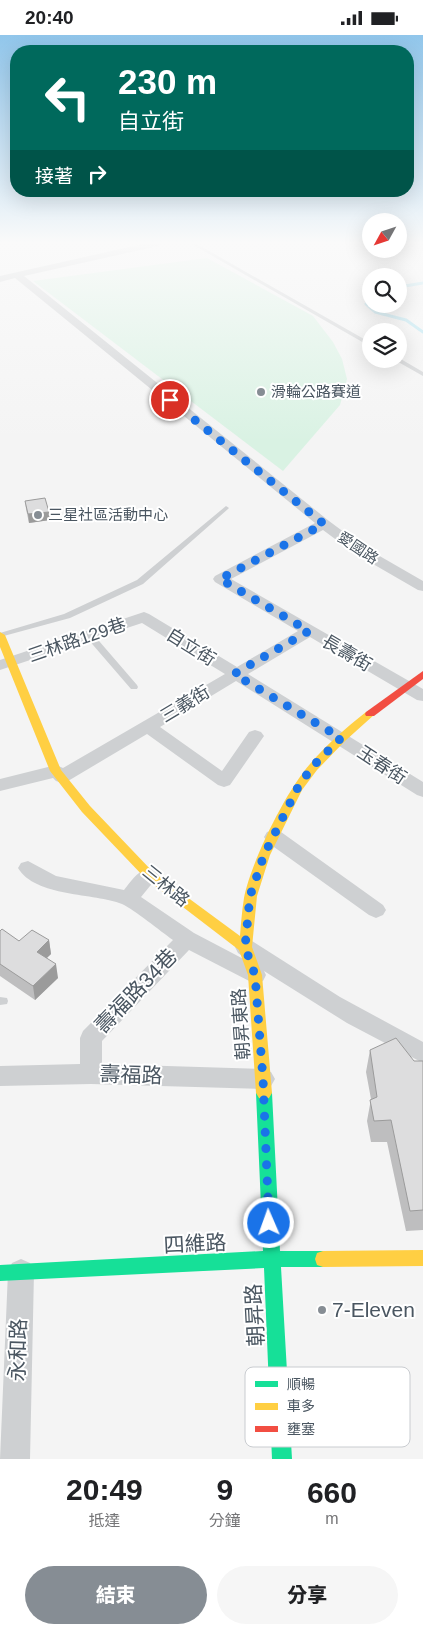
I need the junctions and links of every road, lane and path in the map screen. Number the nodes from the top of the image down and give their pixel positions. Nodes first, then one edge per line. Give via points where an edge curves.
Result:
1 (59, 309) edge
2 (309, 309) edge
3 (362, 340) edge
4 (407, 365) edge
5 (423, 374) edge
6 (226, 508) dead end
7 (324, 524) junction
8 (423, 587) edge
9 (144, 617) joint
10 (309, 631) junction
11 (0, 635) edge
12 (90, 635) junction
13 (6, 663) edge
14 (234, 674) junction
15 (423, 674) edge
16 (405, 686) junction
17 (134, 687) dead end
18 (423, 696) edge
19 (147, 726) junction
20 (255, 736) dead end
21 (341, 738) junction
22 (59, 774) junction
23 (0, 785) edge
24 (423, 791) edge
25 (274, 837) junction
26 (28, 868) dead end
27 (148, 875) junction
28 (128, 898) junction
29 (376, 910) dead end
30 (187, 939) junction
31 (245, 947) junction
32 (255, 975) junction
33 (423, 1053) edge
34 (91, 1074) junction
35 (0, 1076) edge
36 (263, 1079) junction
37 (423, 1257) edge
38 (271, 1259) junction
39 (10, 1272) edge
40 (277, 1367) edge
41 (15, 1459) edge

1 - 7 street, 愛國路
2 - 3 lane
4 - 5 lane
6 - 11 lane via 140,582 67,616
7 - 8 street, 愛國路 via 359,550
7 - 10 street, 長壽街 via 220,579
9 - 12 street, 三林路129巷
9 - 14 street, 自立街
10 - 14 street, 三義街
10 - 16 street, 長壽街
11 - 13 main road, 三林路
12 - 13 street, 三林路129巷
12 - 17 lane
13 - 22 main road, 三林路
14 - 19 street, 三義街
14 - 21 street, 自立街
15 - 16 main road, 朝昇東路
16 - 18 street, 長壽街
16 - 21 main road, 朝昇東路
19 - 20 street via 224,781
19 - 22 street, 三義街
21 - 24 street, 玉春街
21 - 25 main road, 朝昇東路 via 312,767 297,789
22 - 23 street, 三義街
22 - 27 main road, 三林路 via 86,809
25 - 29 street
25 - 31 main road, 朝昇東路 via 250,896
26 - 28 street via 51,882
27 - 28 street
27 - 31 main road, 三林路
28 - 30 street
30 - 32 street
30 - 34 street, 壽福路34巷 via 90,1038
31 - 32 main road, 朝昇東路
31 - 33 street, 三林路 via 372,1028
32 - 36 main road, 朝昇東路
34 - 35 street, 壽福路
34 - 36 street, 壽福路
36 - 38 main road, 朝昇東路
37 - 38 main road, 四維路
38 - 39 main road, 四維路
38 - 40 main road, 朝昇路
39 - 41 street, 永和路

